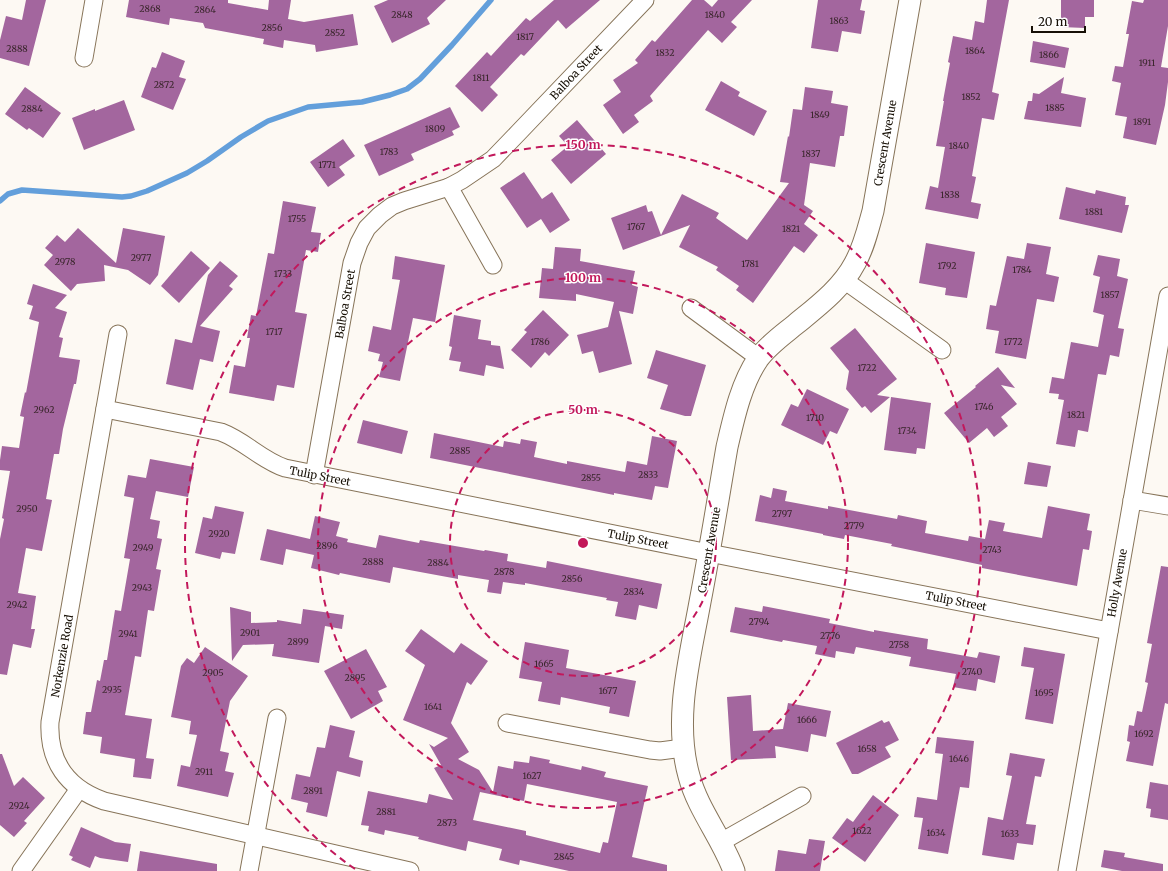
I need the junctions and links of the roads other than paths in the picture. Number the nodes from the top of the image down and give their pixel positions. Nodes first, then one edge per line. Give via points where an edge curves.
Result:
1 (94, 0) edge
2 (645, 0) edge
3 (910, 0) edge
4 (84, 58) dead end
5 (449, 187) junction
6 (493, 265) dead end
7 (844, 280) junction
8 (1168, 296) edge
9 (691, 308) dead end
10 (118, 334) dead end
11 (942, 350) dead end
12 (759, 358) junction
13 (105, 409) junction
14 (314, 475) junction
15 (1132, 500) junction
16 (1168, 506) edge
17 (709, 553) junction
18 (1109, 631) junction
19 (277, 718) dead end
20 (507, 723) dead end
21 (683, 748) junction
22 (79, 789) junction
23 (802, 796) dead end
24 (256, 836) junction
25 (721, 842) junction
26 (21, 871) edge
27 (250, 871) edge
28 (410, 871) edge
29 (734, 871) edge
30 (1067, 871) edge

1 - 4 street
2 - 5 street, Balboa Street via 492,159
3 - 7 street, Crescent Avenue via 873,211 865,241
5 - 6 street
5 - 14 street, Balboa Street via 392,206 367,228 359,243 352,264
7 - 11 street
7 - 12 street, Crescent Avenue
8 - 15 street, Holly Avenue
9 - 12 street
10 - 13 street, Norkenzie Road
12 - 17 street, Crescent Avenue via 736,409
13 - 14 street, Tulip Street via 221,432 233,436 275,465
13 - 22 street, Norkenzie Road via 50,722 51,743 58,764
14 - 17 street, Tulip Street
15 - 16 street
15 - 18 street, Holly Avenue
17 - 18 street, Tulip Street
17 - 21 street, Crescent Avenue via 686,682
18 - 30 street, Holly Avenue
19 - 24 street
20 - 21 street via 650,750
21 - 25 street, Crescent Avenue via 689,777 697,798
22 - 24 street, Norkenzie Road via 104,801
22 - 26 street
23 - 25 street
24 - 27 street
24 - 28 street, Norkenzie Road
25 - 29 street, Crescent Avenue

